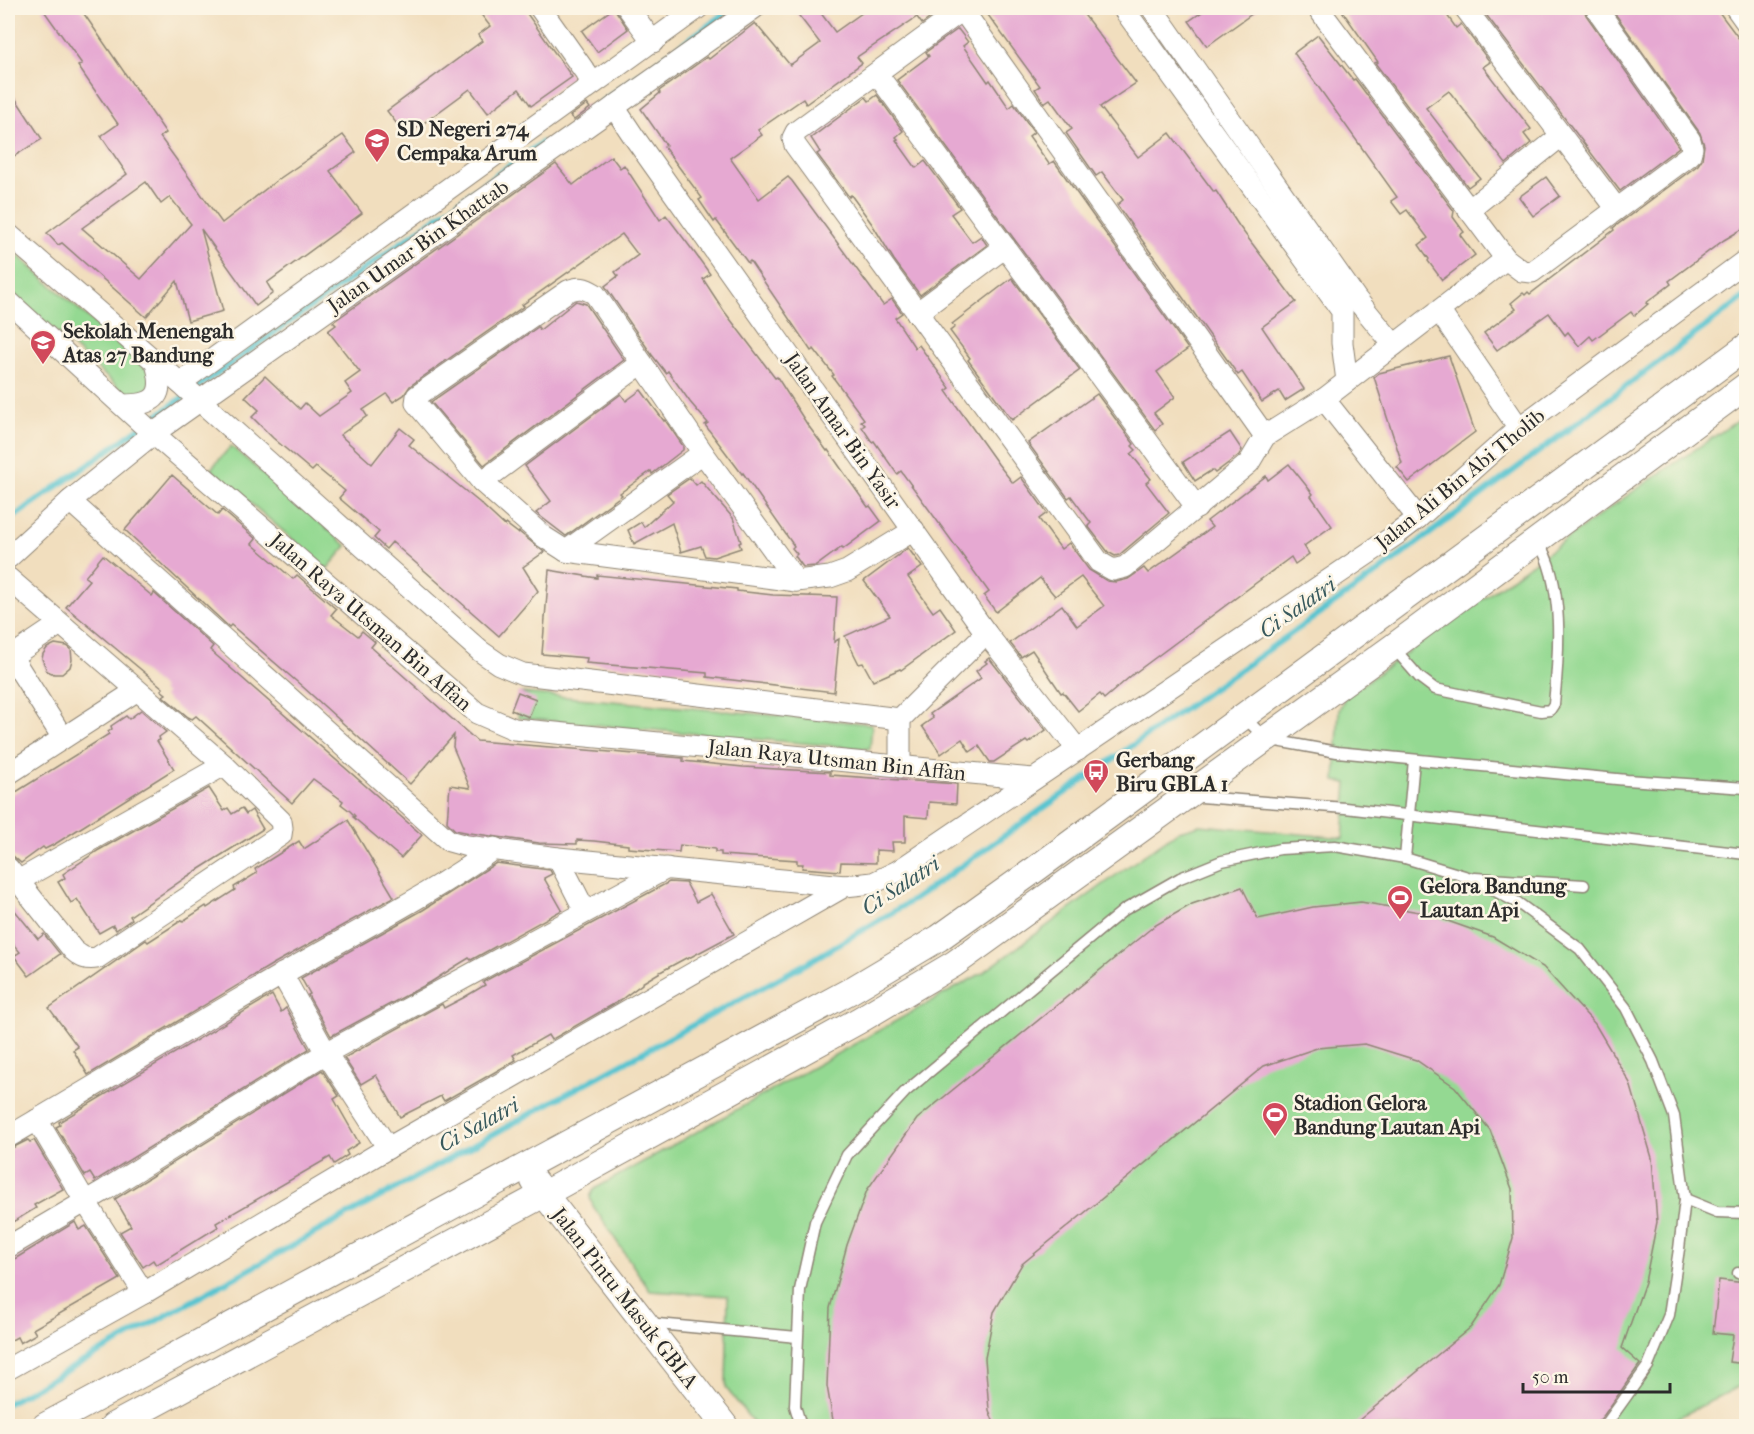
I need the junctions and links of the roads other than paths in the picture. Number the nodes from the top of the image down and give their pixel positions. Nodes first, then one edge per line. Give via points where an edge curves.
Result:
1 (540, 8) edge
2 (628, 8) edge
3 (698, 8) edge
4 (754, 8) edge
5 (1123, 8) edge
6 (1152, 8) edge
7 (1318, 8) edge
8 (1465, 8) edge
9 (1596, 8) edge
10 (1736, 8) edge
11 (1746, 22) edge
12 (653, 42) junction
13 (877, 74) junction
14 (589, 87) junction
15 (608, 111) junction
16 (1561, 136) junction
17 (1617, 209) junction
18 (1469, 210) junction
19 (8, 234) edge
20 (1005, 247) junction
21 (1506, 259) junction
22 (1746, 260) edge
23 (1350, 305) junction
24 (11, 309) edge
25 (1440, 312) junction
26 (917, 314) junction
27 (1394, 345) junction
28 (1746, 347) edge
29 (156, 363) junction
30 (642, 363) junction
31 (1347, 381) junction
32 (1746, 386) edge
33 (189, 391) junction
34 (1324, 399) junction
35 (140, 420) junction
36 (1519, 428) junction
37 (1265, 436) junction
38 (704, 453) junction
39 (482, 482) junction
40 (70, 501) junction
41 (1197, 508) junction
42 (1418, 518) junction
43 (914, 530) junction
44 (1537, 540) junction
45 (566, 551) junction
46 (8, 558) edge
47 (8, 578) edge
48 (796, 581) junction
49 (60, 624) junction
50 (986, 633) junction
51 (1393, 647) junction
52 (9, 658) edge
53 (136, 691) junction
54 (1244, 717) junction
55 (900, 718) junction
56 (63, 738) junction
57 (1266, 739) junction
58 (1078, 750) junction
59 (1414, 759) junction
60 (224, 765) junction
61 (900, 767) junction
62 (1168, 772) junction
63 (8, 774) edge
64 (1033, 779) junction
65 (1746, 787) edge
66 (1188, 796) junction
67 (1409, 816) junction
68 (438, 833) junction
69 (495, 848) junction
70 (1746, 854) edge
71 (558, 858) junction
72 (1405, 858) junction
73 (668, 868) junction
74 (13, 875) edge
75 (457, 876) junction
76 (1472, 878) junction
77 (1584, 885) dead end
78 (845, 886) junction
79 (585, 911) junction
80 (282, 974) junction
81 (326, 1053) junction
82 (37, 1120) junction
83 (8, 1137) edge
84 (387, 1148) junction
85 (525, 1168) junction
86 (544, 1194) junction
87 (1685, 1199) junction
88 (85, 1201) junction
89 (1746, 1213) edge
90 (8, 1247) edge
91 (144, 1293) junction
92 (644, 1322) junction
93 (797, 1337) junction
94 (8, 1369) edge
95 (45, 1426) edge
96 (113, 1426) edge
97 (725, 1426) edge
98 (801, 1426) edge
99 (1605, 1426) edge

1 - 14 street, Jalan Amar Bin Yasir
2 - 12 street
3 - 12 street, Jalan Umar Bin Khattab
4 - 15 street, Jalan Umar Bin Khattab
5 - 23 street
6 - 23 street
7 - 18 street
8 - 16 street
9 - 17 street via 1692,148 1690,155
10 - 11 street
12 - 14 street, Jalan Umar Bin Khattab
13 - 20 street
13 - 26 street via 793,138
13 - 37 street via 964,12
14 - 15 street, Jalan Amar Bin Yasir
14 - 33 street, Jalan Umar Bin Khattab
15 - 33 street, Jalan Umar Bin Khattab
15 - 43 street, Jalan Amar Bin Yasir
16 - 17 street
16 - 18 street
17 - 21 street via 1532,272 1522,272
18 - 21 street
19 - 29 street
20 - 26 street
20 - 41 street
21 - 25 street
22 - 36 street, Jalan Ali Bin Abi Tholib
23 - 27 street
23 - 31 street via 1342,343
24 - 35 street, Jalan Raya Utsman Bin Affan
25 - 27 street
25 - 36 street
26 - 41 street via 1107,568 1125,567
27 - 31 street
28 - 54 street
29 - 33 street
29 - 35 street via 160,388
30 - 38 street
30 - 39 street
30 - 39 street via 596,294 576,288 417,396 416,403
31 - 34 street
32 - 44 street
33 - 35 street
33 - 55 street via 480,651 509,669
34 - 37 street
34 - 42 street
35 - 40 street
35 - 61 street, Jalan Raya Utsman Bin Affan via 465,705 490,719 514,729
36 - 42 street, Jalan Ali Bin Abi Tholib
37 - 41 street via 1249,463
38 - 45 street
38 - 48 street
39 - 45 street via 544,537
40 - 46 street
40 - 68 street
42 - 58 street, Jalan Ali Bin Abi Tholib
43 - 48 street via 847,571
43 - 50 street, Jalan Amar Bin Yasir
44 - 51 street
44 - 51 lane via 1546,554 1555,587 1558,660 1554,704 1550,710 1435,689
45 - 48 street
47 - 49 street
49 - 52 street
49 - 53 street
50 - 55 street
50 - 58 street, Jalan Amar Bin Yasir
51 - 57 street
52 - 56 street
53 - 56 street
53 - 60 street
54 - 57 lane
54 - 62 street
55 - 61 street
56 - 63 street
57 - 59 lane via 1337,752
57 - 66 street
58 - 64 street, Jalan Ali Bin Abi Tholib
59 - 65 lane via 1627,780
59 - 67 lane
60 - 74 street
60 - 74 street via 281,821 281,835 97,957 81,957 73,950
61 - 64 street, Jalan Raya Utsman Bin Affan
62 - 66 lane
62 - 85 street via 910,956
64 - 78 street, Jalan Ali Bin Abi Tholib via 898,871 873,883
66 - 67 lane
66 - 86 street via 954,964
67 - 70 lane
67 - 72 lane
68 - 69 street via 455,843
68 - 75 street
69 - 71 street
69 - 75 street
71 - 73 street
71 - 79 street
72 - 76 lane
72 - 93 lane via 1335,846 1280,849 1222,861 1180,878 1124,910 905,1092 847,1155 815,1222 800,1290
73 - 78 street
73 - 79 street
75 - 80 street
76 - 77 lane
76 - 87 lane via 1518,903 1580,949 1626,1008 1653,1061 1674,1116
78 - 84 street
79 - 81 street
80 - 81 street
80 - 82 street
81 - 84 street
81 - 88 street
82 - 83 street
82 - 88 street
84 - 91 street
85 - 86 street, Jalan Pintu Masuk GBLA
85 - 95 street
86 - 92 street, Jalan Pintu Masuk GBLA
86 - 96 street
87 - 89 lane via 1718,1212
87 - 99 lane via 1669,1315 1648,1366
88 - 90 street
88 - 91 street
91 - 94 street
92 - 93 lane
92 - 97 street, Jalan Pintu Masuk GBLA
93 - 98 lane via 795,1406

